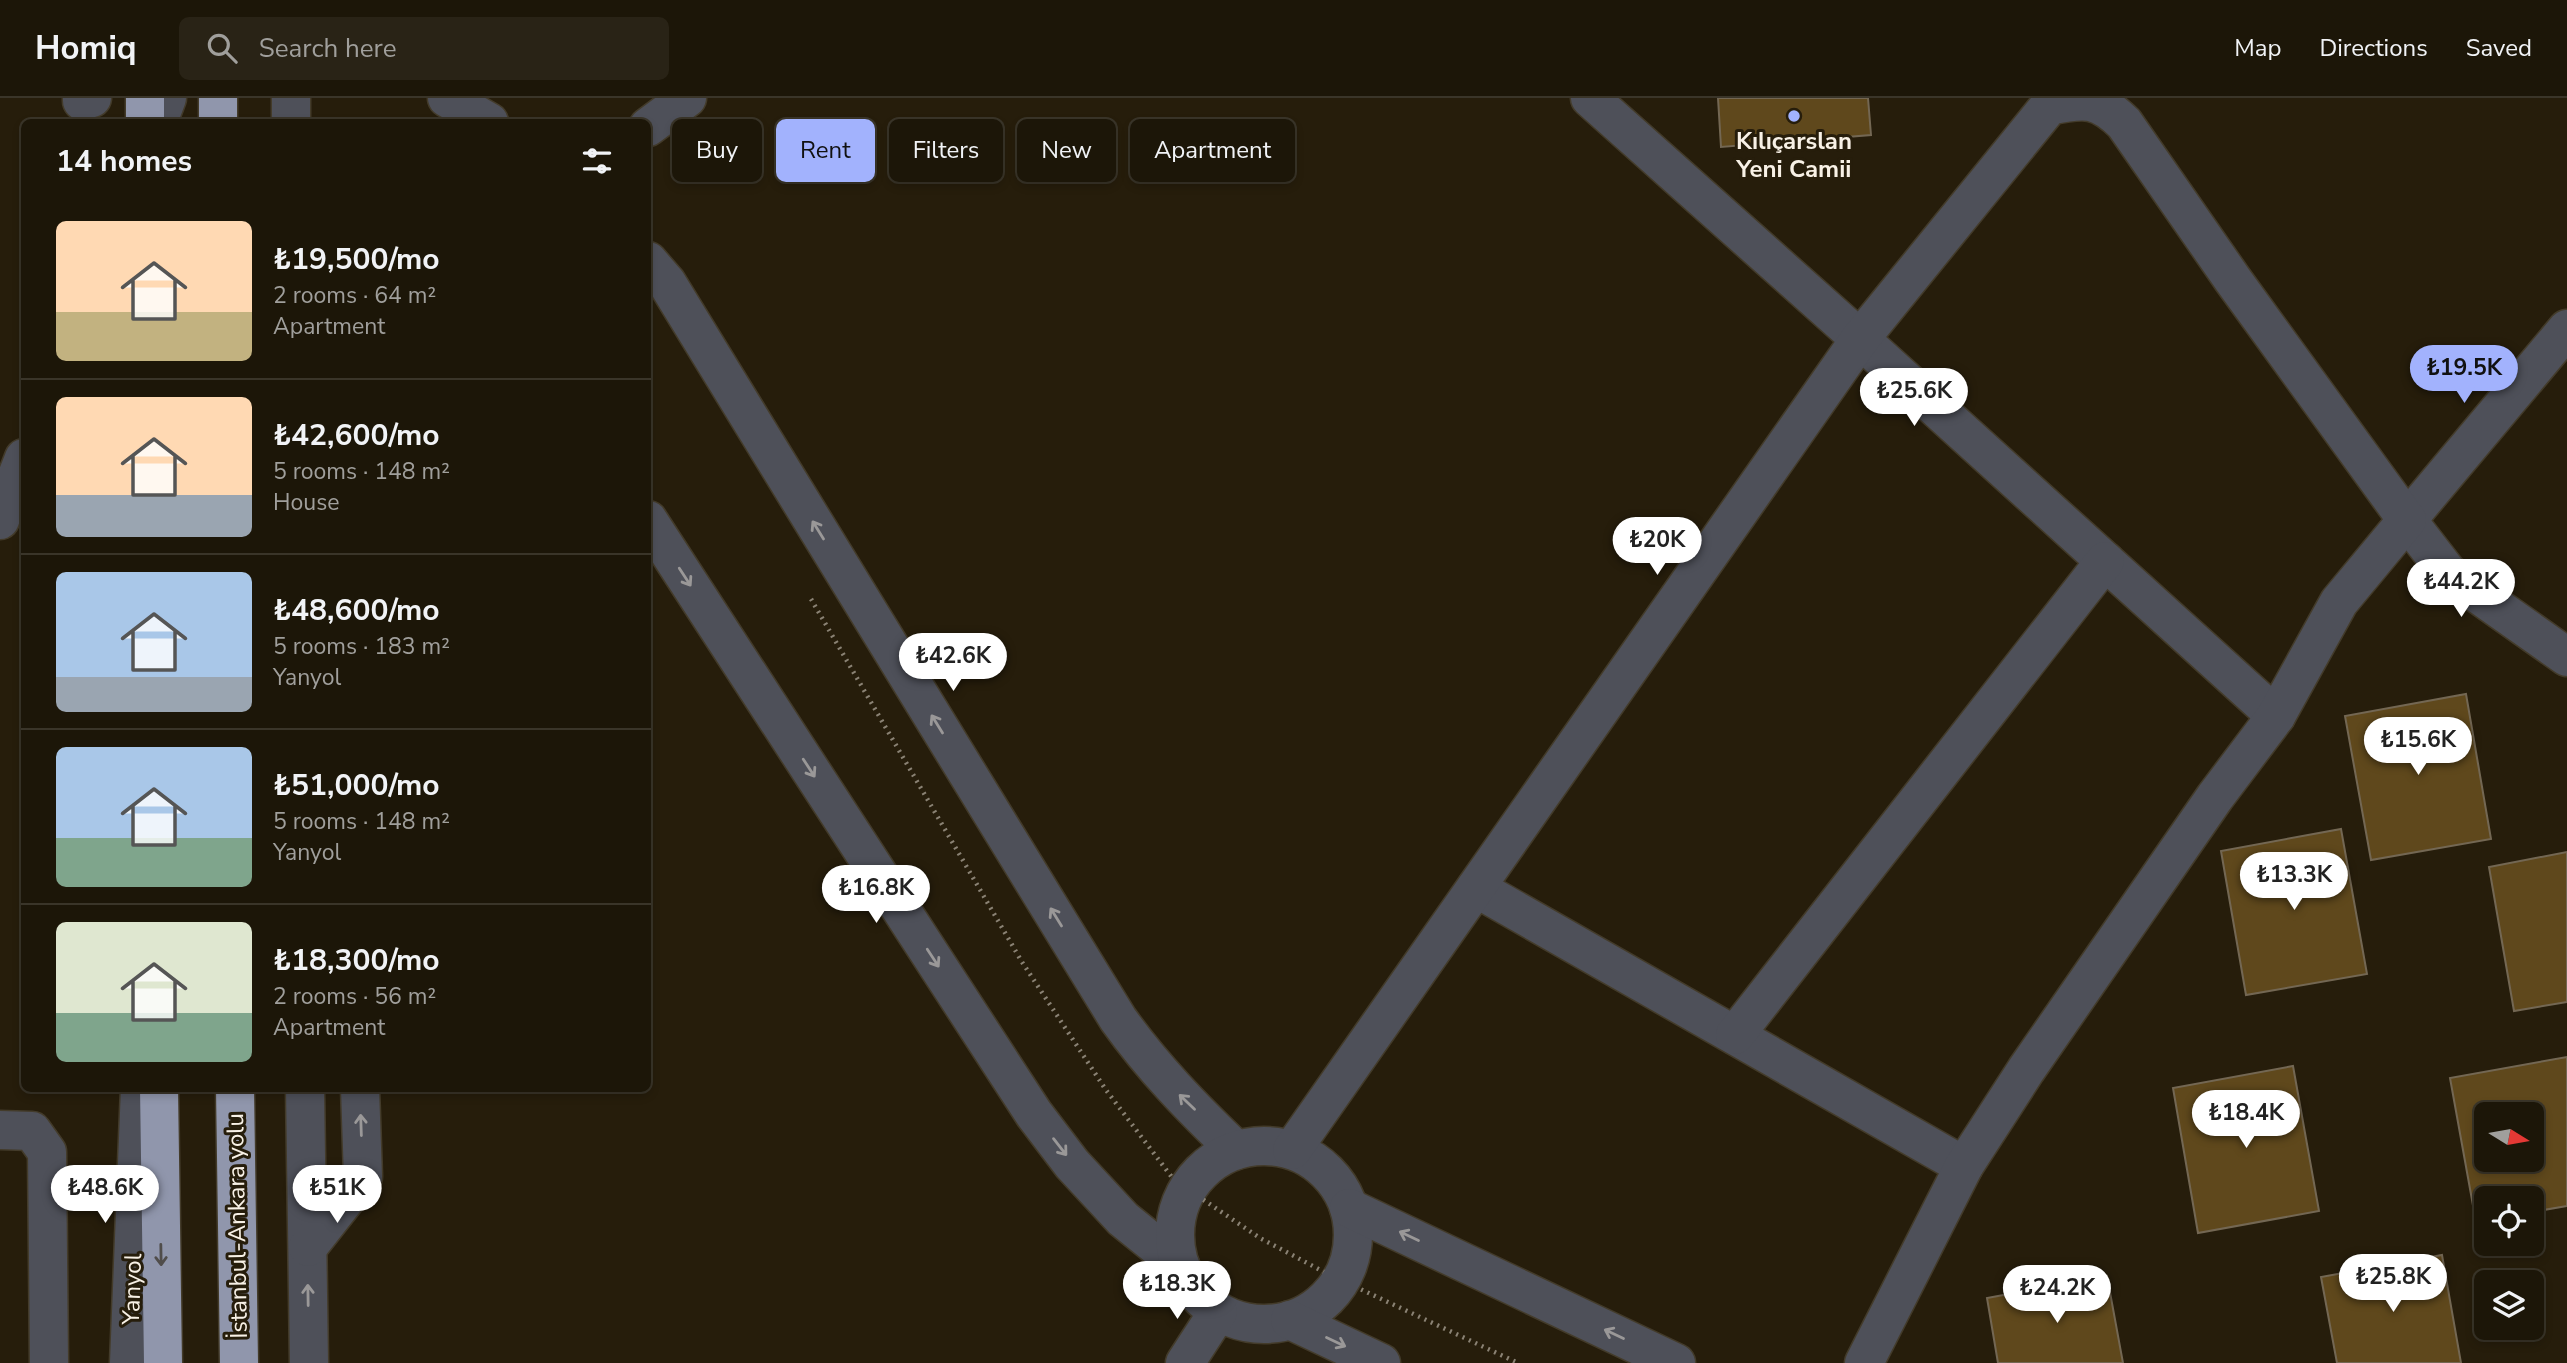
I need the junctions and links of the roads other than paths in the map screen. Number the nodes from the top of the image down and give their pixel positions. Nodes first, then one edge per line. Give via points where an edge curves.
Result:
1 (145, 98) edge
2 (167, 98) edge
3 (178, 98) edge
4 (218, 98) edge
5 (291, 98) edge
6 (447, 98) edge
7 (687, 98) edge
8 (1590, 98) edge
9 (145, 119) edge
10 (159, 119) edge
11 (177, 119) edge
12 (218, 119) edge
13 (291, 119) edge
14 (484, 119) edge
15 (651, 125) edge
16 (651, 265) edge
17 (2567, 329) edge
18 (1860, 339) junction
19 (21, 466) edge
20 (0, 520) edge
21 (2407, 520) junction
22 (651, 525) edge
23 (2105, 561) junction
24 (2567, 657) edge
25 (2276, 716) junction
26 (1476, 888) junction
27 (1735, 1035) junction
28 (140, 1092) edge
29 (159, 1092) edge
30 (234, 1092) edge
31 (305, 1092) edge
32 (360, 1092) edge
33 (0, 1130) edge
34 (1236, 1150) junction
35 (1292, 1150) junction
36 (1964, 1166) junction
37 (1349, 1208) junction
38 (308, 1247) junction
39 (1180, 1265) junction
40 (1218, 1312) junction
41 (1290, 1320) junction
42 (49, 1363) edge
43 (130, 1363) edge
44 (163, 1363) edge
45 (239, 1363) edge
46 (309, 1363) edge
47 (1185, 1363) edge
48 (1381, 1363) edge
49 (1676, 1363) edge
50 (1864, 1363) edge

1 - 9 highway
2 - 10 street
3 - 11 street
4 - 12 highway
5 - 13 street
6 - 14 street
7 - 15 street
8 - 18 street
34 -> 16 street via 1180,1096 1118,1019
17 - 21 street
18 - 21 street via 2049,106 2090,98 2108,104 2124,123
18 - 23 street
18 - 26 street
19 - 20 street
21 - 24 street via 2448,573
21 - 25 street via 2339,602
22 -> 39 street via 1034,1114 1122,1219
23 - 25 street
23 - 27 street
25 - 36 street via 2049,1035
26 - 27 street
26 - 35 street
27 - 36 street
28 - 43 street, Yanyol
29 -> 44 highway
30 - 45 highway, İstanbul-Ankara yolu
31 - 38 street
38 -> 32 street via 363,1177
33 - 42 street via 32,1131 47,1152
34 - 35 street via 1264,1145
34 - 39 street via 1211,1163 1188,1190 1174,1237
35 - 37 street via 1317,1163 1337,1182
36 - 50 street
37 - 41 street via 1354,1238 1347,1269 1331,1295 1307,1314
49 -> 37 street
46 -> 38 street
39 - 40 street via 1194,1292
40 - 41 street via 1247,1323
40 - 47 street
41 -> 48 street

